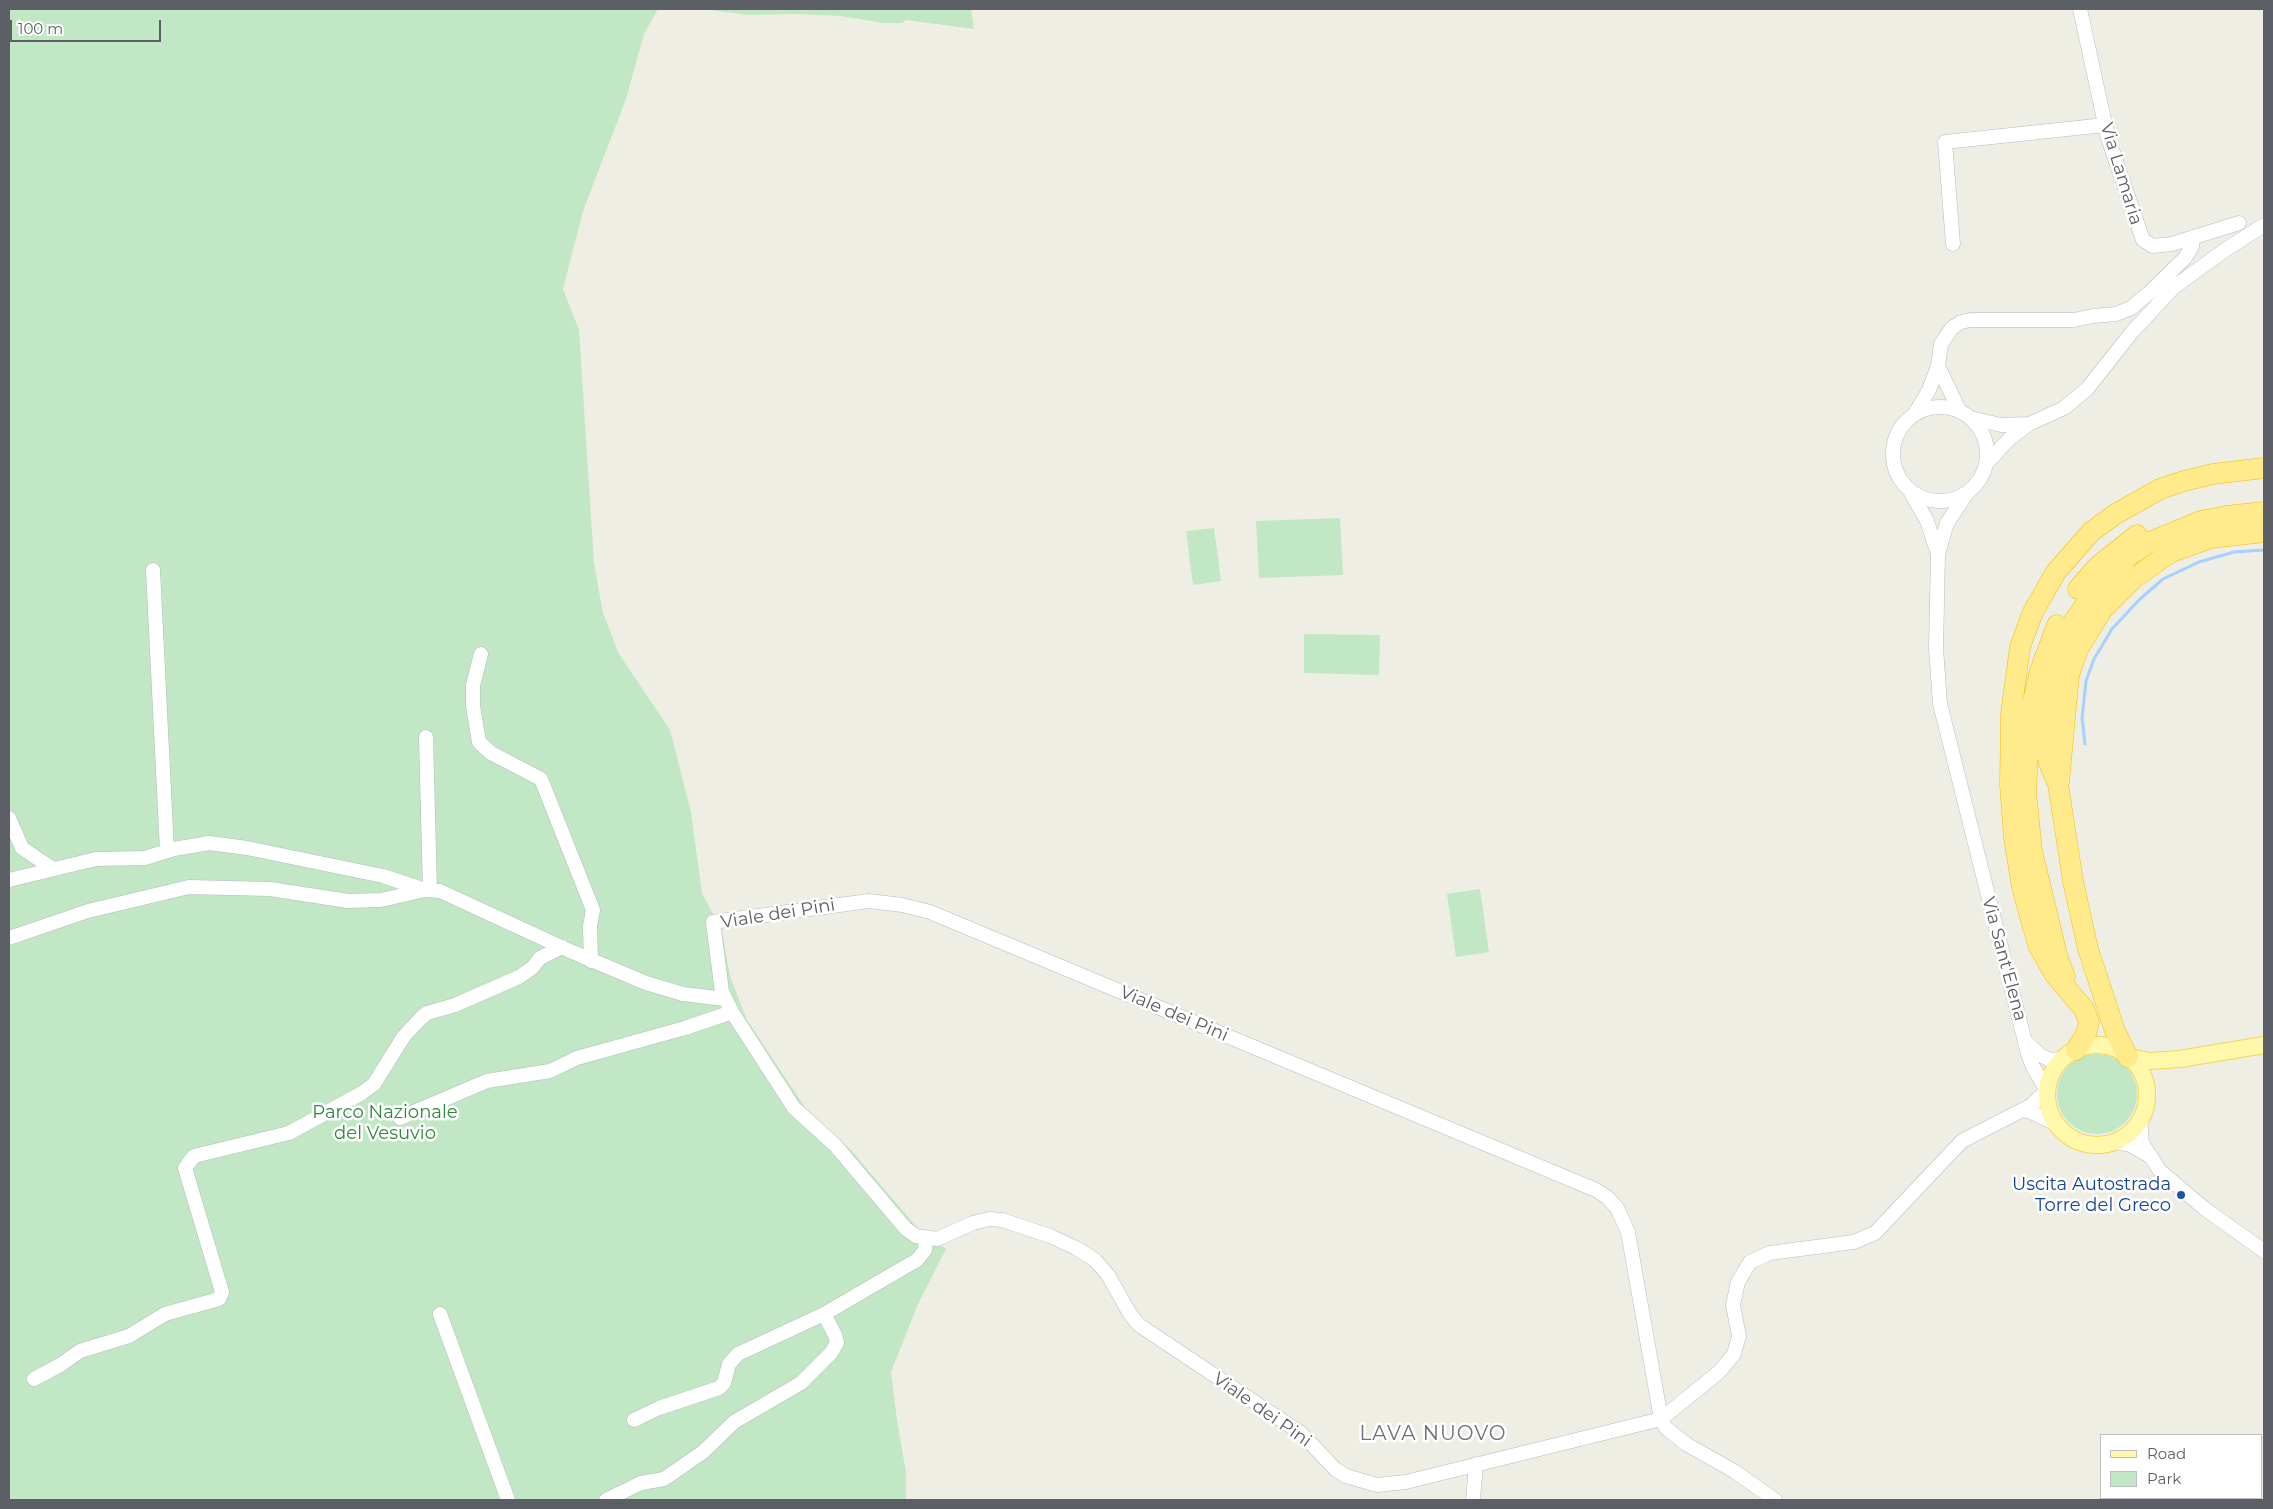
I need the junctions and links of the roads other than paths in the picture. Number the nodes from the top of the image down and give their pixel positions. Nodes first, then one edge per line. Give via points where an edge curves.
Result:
1 (2080, 9) edge
2 (2105, 126) junction
3 (2239, 223) dead end
4 (2264, 225) edge
5 (2192, 237) junction
6 (1953, 244) dead end
7 (1938, 366) junction
8 (1965, 415) junction
9 (1913, 416) junction
10 (2029, 424) junction
11 (1987, 463) junction
12 (2264, 468) edge
13 (1909, 490) junction
14 (1967, 493) junction
15 (2264, 499) edge
16 (2264, 512) edge
17 (2264, 532) edge
18 (1938, 554) junction
19 (153, 570) dead end
20 (481, 654) dead end
21 (426, 738) dead end
22 (2058, 784) junction
23 (9, 818) edge
24 (167, 851) junction
25 (53, 869) junction
26 (9, 880) edge
27 (427, 890) junction
28 (9, 938) edge
29 (562, 947) junction
30 (591, 961) junction
31 (2076, 998) junction
32 (725, 999) junction
33 (732, 1012) junction
34 (2026, 1042) junction
35 (2264, 1045) edge
36 (2069, 1054) junction
37 (2128, 1057) junction
38 (2180, 1060) junction
39 (2146, 1089) junction
40 (2047, 1090) junction
41 (2023, 1110) junction
42 (400, 1118) dead end
43 (2140, 1120) junction
44 (2056, 1124) junction
45 (2115, 1142) junction
46 (2148, 1156) junction
47 (926, 1239) junction
48 (2264, 1251) edge
49 (440, 1314) dead end
50 (824, 1314) junction
51 (34, 1379) dead end
52 (1661, 1419) junction
53 (634, 1420) dead end
54 (1476, 1464) junction
55 (1769, 1499) edge
56 (508, 1500) edge
57 (606, 1500) edge
58 (1473, 1500) edge

1 - 2 street, Via Lamaria
2 - 5 street, Via Lamaria via 2143,240 2153,246
2 - 6 street via 1945,142
3 - 5 street, Via Lamaria
4 - 10 street via 2174,287 2075,399
5 - 7 street via 2192,246 2185,258 2131,308 2116,314 2074,320 1984,319 1961,322 1944,336
7 - 8 street
7 - 9 street via 1929,390
8 - 9 street via 1936,407
8 - 10 street via 2001,425
8 - 11 street via 1984,438
9 - 13 street via 1897,434 1893,458 1900,481
10 - 11 street via 2010,438
11 - 14 street via 1976,485
12 - 31 highway via 2184,481 2160,489 2114,515 2091,532 2056,572 2026,628 2016,667 2011,714 2010,785 2014,838 2022,886 2038,945 2055,975
13 - 14 street via 1919,497 1937,501 1956,499
13 - 18 street via 1920,506
14 - 18 street via 1947,523
15 - 31 highway via 2231,501 2189,511 2167,518 2129,540 2085,580 2062,613 2052,635 2029,722 2028,824 2058,959
16 - 22 highway via 2201,521 2150,542 2112,570 2090,597 2064,642 2049,689 2044,738
17 - 22 highway via 2211,538 2171,552 2134,578 2102,610 2078,649 2069,675
18 - 34 street, Via Sant'Elena via 1936,648 1940,704
19 - 24 street
20 - 30 street via 473,685 479,742 491,753 542,779 593,910
21 - 27 street
22 - 37 highway via 2073,881 2088,949 2115,1031
23 - 25 street via 22,848
24 - 25 street via 145,858 96,860
24 - 27 street via 209,843 247,848 383,876
25 - 26 street
27 - 28 street via 381,900 348,901 270,890 189,887 88,911
27 - 29 street via 440,891
29 - 30 street
29 - 51 street via 540,958 519,978 456,1005 427,1013 404,1036 374,1084 362,1093 289,1133 194,1156 185,1168 222,1292 219,1299 165,1314 129,1336 80,1351
30 - 32 street via 683,994
31 - 36 highway via 2089,1022 2086,1034
32 - 33 street, Viale dei Pini
32 - 52 street, Viale dei Pini via 713,922 869,901 902,905 930,912 1596,1190 1616,1208 1628,1232
33 - 42 street via 577,1058 550,1071 487,1081
33 - 47 street, Viale dei Pini via 794,1108 835,1145 906,1229
34 - 36 street, Via Sant'Elena via 2050,1060
34 - 40 street, Via Sant'Elena via 2033,1066
35 - 38 main road
36 - 37 main road via 2102,1046
36 - 40 main road via 2055,1068
37 - 38 main road via 2150,1061
37 - 39 main road via 2138,1068
38 - 39 main road via 2159,1070
39 - 43 main road
40 - 41 street
40 - 44 main road via 2047,1101
41 - 44 street
41 - 52 street via 1962,1141 1875,1233 1854,1242 1770,1253 1750,1262 1738,1282 1733,1305 1739,1336 1734,1354 1719,1372
43 - 45 main road via 2126,1136
43 - 46 street via 2142,1143
44 - 45 main road via 2062,1132 2083,1143
45 - 46 street via 2130,1145
46 - 48 street via 2178,1188
47 - 50 street via 925,1250 917,1260
47 - 54 street, Viale dei Pini via 937,1239 990,1219 1021,1225 1076,1248 1095,1260 1108,1275 1139,1325 1302,1433 1335,1470 1346,1476 1376,1485 1406,1482
49 - 56 street
50 - 53 street via 732,1358 719,1388
50 - 57 street via 837,1344 801,1383 734,1422 703,1452 664,1479 641,1483
52 - 54 street, Viale dei Pini
52 - 55 street via 1672,1434 1734,1471
54 - 58 street

